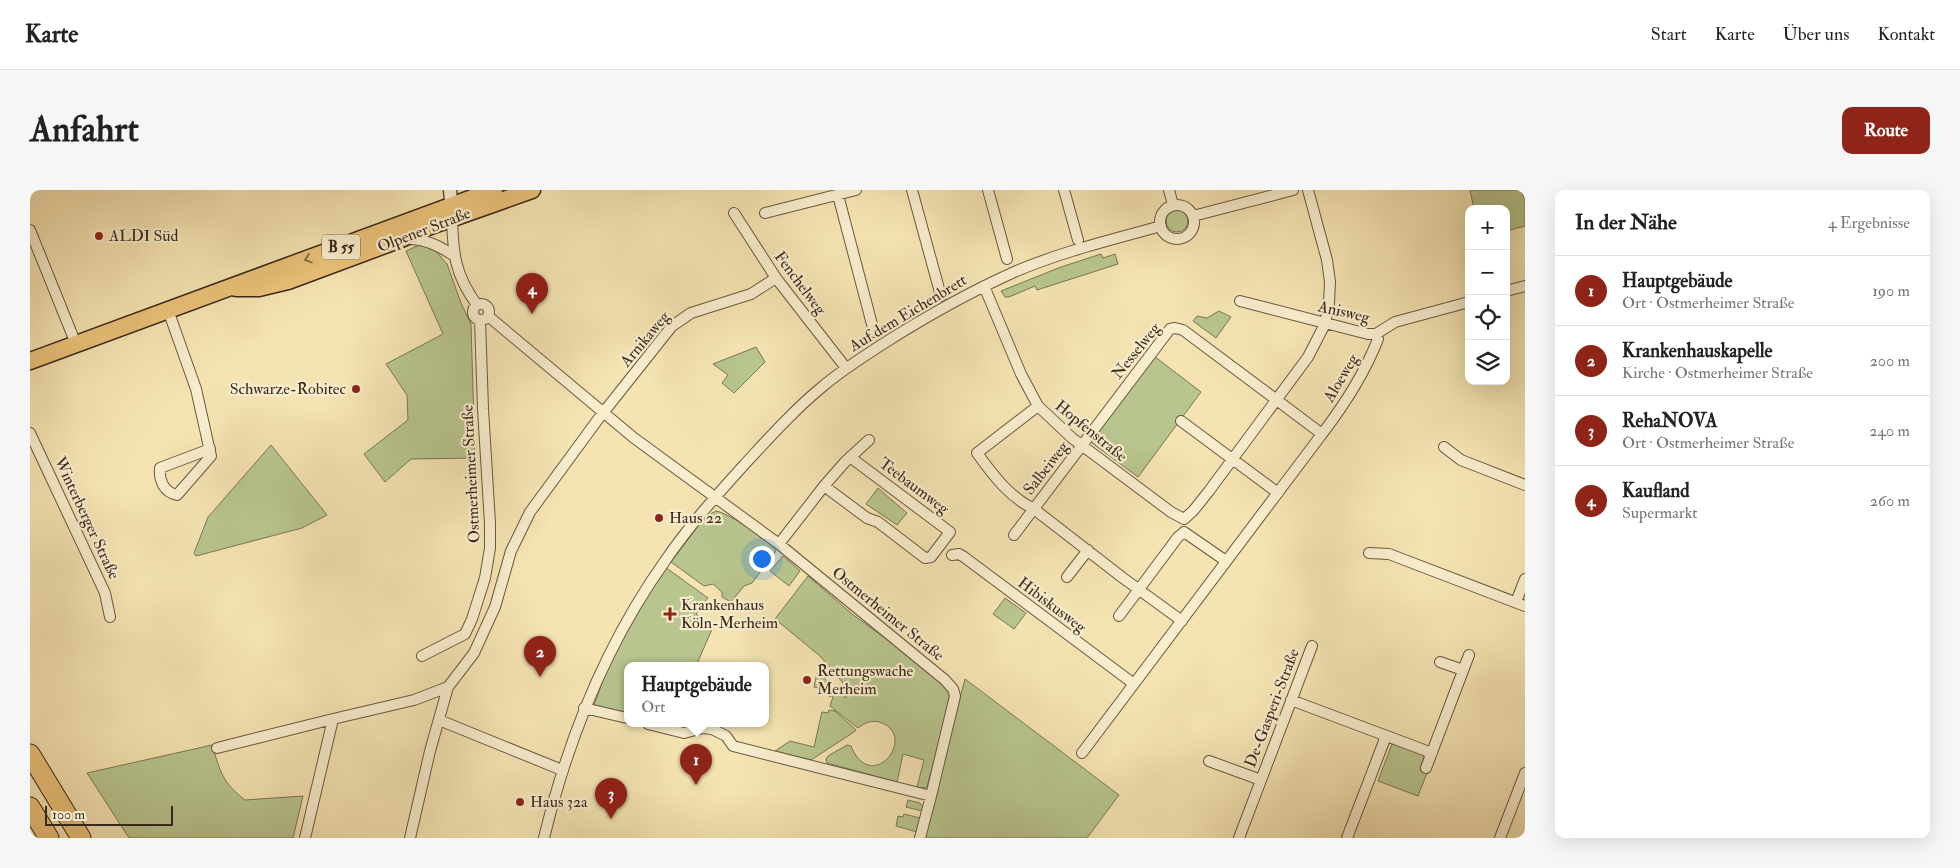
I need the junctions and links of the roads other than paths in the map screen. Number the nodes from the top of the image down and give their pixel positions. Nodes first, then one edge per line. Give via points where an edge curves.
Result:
1 (494, 190) edge
2 (532, 190) edge
3 (856, 190) edge
4 (912, 190) edge
5 (988, 190) edge
6 (1064, 190) edge
7 (1169, 190) edge
8 (1293, 190) edge
9 (1308, 190) edge
10 (838, 195) junction
11 (452, 205) edge
12 (1172, 205) junction
13 (734, 213) dead end
14 (765, 213) dead end
15 (1193, 216) junction
16 (1161, 226) junction
17 (30, 230) edge
18 (401, 238) junction
19 (1078, 240) dead end
20 (453, 255) junction
21 (1007, 259) dead end
22 (776, 278) junction
23 (984, 286) junction
24 (1525, 286) edge
25 (229, 288) junction
26 (1510, 290) edge
27 (941, 296) dead end
28 (1240, 301) dead end
29 (1465, 303) edge
30 (168, 310) junction
31 (484, 318) junction
32 (1325, 324) junction
33 (874, 332) dead end
34 (1376, 334) junction
35 (76, 344) junction
36 (30, 361) edge
37 (846, 368) junction
38 (1276, 400) junction
39 (1038, 406) junction
40 (605, 413) junction
41 (1181, 421) dead end
42 (30, 433) edge
43 (1322, 434) junction
44 (869, 440) dead end
45 (1082, 446) junction
46 (1444, 447) dead end
47 (210, 449) junction
48 (850, 457) junction
49 (1232, 459) junction
50 (1525, 485) edge
51 (824, 486) junction
52 (1278, 493) junction
53 (714, 497) junction
54 (1034, 509) junction
55 (1184, 518) junction
56 (1184, 532) junction
57 (1014, 535) dead end
58 (779, 544) junction
59 (1088, 550) junction
60 (1369, 553) dead end
61 (952, 555) dead end
62 (1226, 562) junction
63 (1067, 577) dead end
64 (1525, 579) edge
65 (1139, 588) junction
66 (1521, 604) edge
67 (1118, 616) dead end
68 (110, 617) dead end
69 (1182, 620) junction
70 (1312, 646) dead end
71 (1468, 655) dead end
72 (422, 656) dead end
73 (1440, 662) dead end
74 (1463, 670) junction
75 (1134, 684) junction
76 (448, 687) junction
77 (1291, 700) junction
78 (584, 708) junction
79 (624, 717) edge
80 (333, 718) junction
81 (439, 720) junction
82 (662, 727) edge
83 (1386, 736) junction
84 (217, 748) dead end
85 (1082, 753) dead end
86 (1432, 753) junction
87 (30, 754) edge
88 (1209, 761) dead end
89 (1426, 768) dead end
90 (562, 770) junction
91 (1525, 773) edge
92 (1261, 780) junction
93 (931, 796) junction
94 (30, 806) edge
95 (49, 838) edge
96 (81, 838) edge
97 (305, 838) edge
98 (410, 838) edge
99 (544, 838) edge
100 (920, 838) edge
101 (1239, 838) edge
102 (1347, 838) edge
103 (1500, 838) edge

1 - 11 main road, Olpener Straße / B 55
2 - 11 main road, Olpener Straße / B 55
3 - 10 street
4 - 27 street
5 - 21 street
6 - 19 street
7 - 12 street
8 - 15 street
9 - 32 street via 1328,267 1329,303
10 - 14 street
10 - 33 street
11 - 18 main road, Olpener Straße / B 55
11 - 20 street
11 -> 25 main road, Olpener Straße / B 55
12 - 15 street via 1187,208
12 - 16 street via 1162,213
13 - 22 street, Fenchelweg
15 - 16 street via 1193,227 1182,238 1169,236
16 - 23 street, Auf dem Eichenbrett via 1044,260
17 - 35 street
18 - 20 street via 425,240
18 - 25 main road, Olpener Straße / B 55 via 288,281 259,288
20 - 31 street via 466,291 477,305 473,314 476,318
22 - 37 street, Fenchelweg
22 - 40 street, Arnikaweg via 751,294 697,310 672,326
23 - 37 street, Auf dem Eichenbrett via 944,306
23 - 39 street, Hopfenstraße
24 - 26 street
25 - 30 main road, Olpener Straße / B 55
28 - 32 street, Anisweg
29 - 34 street, Anisweg via 1395,322
30 - 35 main road, Olpener Straße / B 55
30 - 47 street via 196,389
31 - 40 street, Ostmerheimer Straße
31 - 72 street, Ostmerheimer Straße via 482,402 490,523 485,578 465,634
32 - 34 street, Anisweg
32 - 38 street via 1308,357
34 - 43 street, Aloeweg via 1378,339 1363,374
35 - 36 main road, Olpener Straße / B 55
37 - 53 street, Auf dem Eichenbrett via 768,438
38 - 43 street
38 - 45 street, Nesselweg via 1183,330 1175,328 1167,332
38 - 49 street
39 - 45 street, Hopfenstraße
39 - 54 street, Salbeiweg via 978,453 1004,486
40 - 53 street, Ostmerheimer Straße
40 - 76 street via 530,512 511,551 496,607 474,653
41 - 49 street
42 - 68 street, Winterberger Straße via 106,593
43 - 52 street, Aloeweg
44 - 48 street, Teebaumweg
45 - 54 street, Salbeiweg
45 - 55 street, Hopfenstraße via 1171,512
46 - 50 street via 1461,460
47 - 47 street via 211,456 177,495 171,494 161,484 160,468
48 - 51 street, Teebaumweg
48 - 51 street, Teebaumweg via 950,532 931,557 925,558
49 - 52 street
49 - 55 street via 1193,511
51 - 58 street, Teebaumweg
52 - 62 street, Aloeweg
53 - 58 street, Ostmerheimer Straße
53 - 78 street via 659,569 615,644
54 - 57 street, Salbeiweg
54 - 59 street, Salbeiweg
55 - 56 street
56 - 62 street
56 - 65 street
58 - 93 street, Ostmerheimer Straße via 950,684 954,702
59 - 63 street
59 - 65 street, Salbeiweg
60 - 66 street via 1389,554
61 - 75 street, Hibiskusweg via 964,557
62 - 69 street, Aloeweg
64 - 66 street
65 - 67 street
65 - 69 street
69 - 75 street, Aloeweg
70 - 77 street, De-Gasperi-Straße
71 - 74 street
73 - 74 street
74 - 86 street
75 - 85 street
76 - 80 street via 414,700
76 - 81 street
77 - 83 street
77 - 92 street, De-Gasperi-Straße
78 - 79 street
78 - 90 street
80 - 84 street
80 - 97 street
81 - 90 street
81 - 98 street
82 - 93 street via 684,732 712,729 726,736 733,746
83 - 86 street
83 - 102 street
86 - 89 street
87 - 96 highway
88 - 92 street, De-Gasperi-Straße
90 - 99 street
91 - 103 street
92 - 101 street, De-Gasperi-Straße
93 - 100 street, Ostmerheimer Straße
94 - 95 highway

